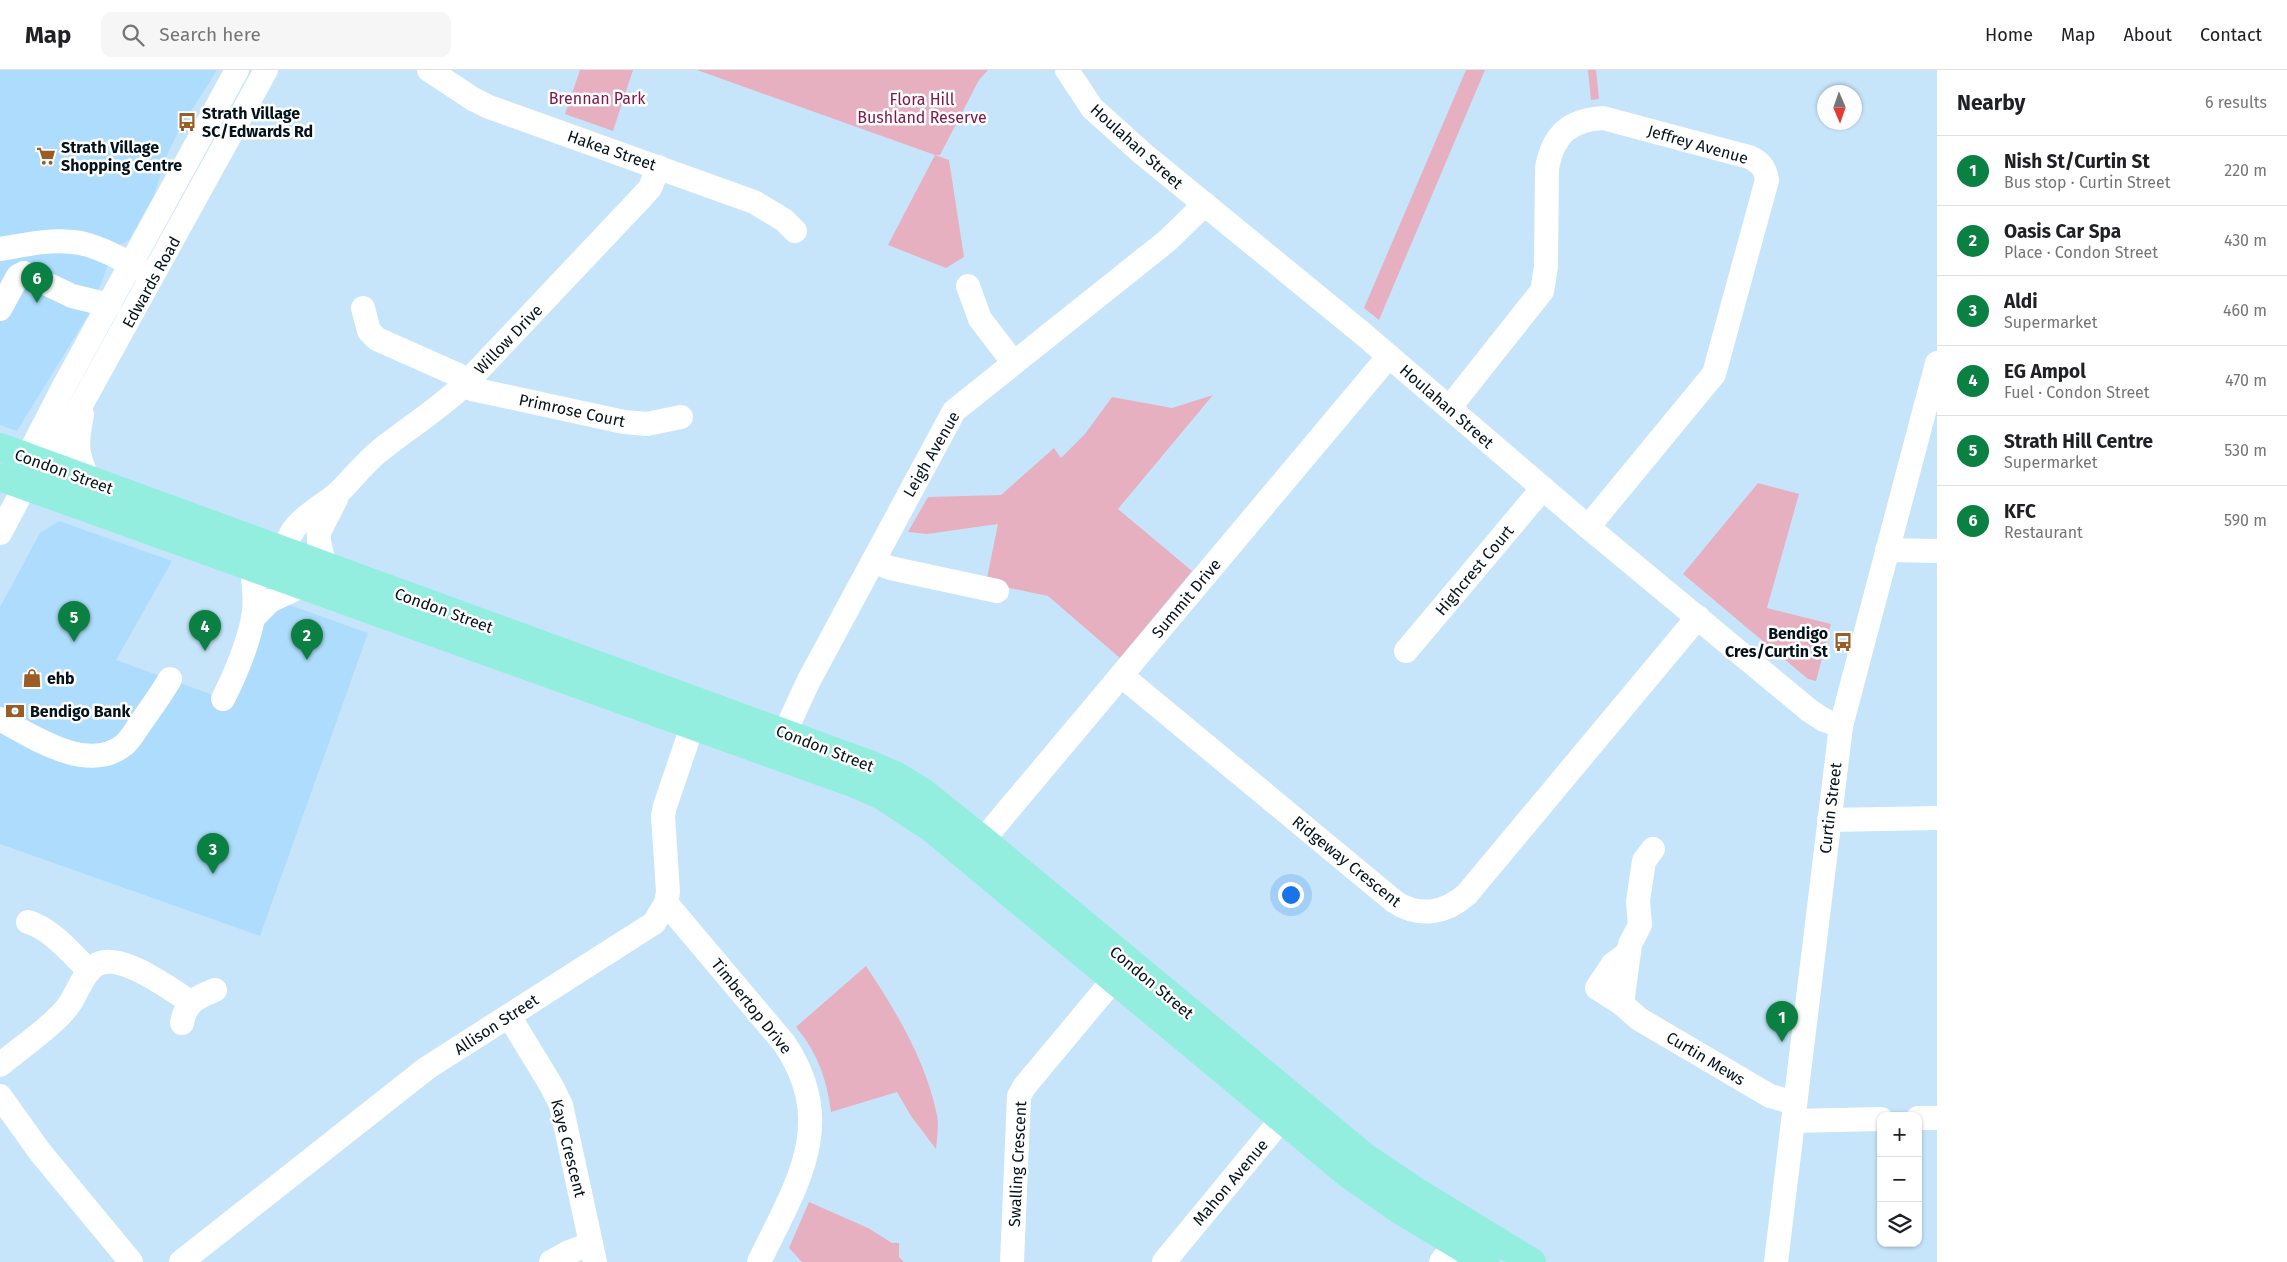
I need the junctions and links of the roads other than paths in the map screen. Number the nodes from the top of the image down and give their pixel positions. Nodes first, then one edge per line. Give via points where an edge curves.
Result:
1 (237, 70) edge
2 (266, 70) edge
3 (429, 70) edge
4 (1067, 70) edge
5 (659, 167) junction
6 (1205, 204) junction
7 (795, 231) dead end
8 (0, 249) edge
9 (131, 265) junction
10 (154, 277) junction
11 (968, 286) dead end
12 (109, 305) junction
13 (363, 308) dead end
14 (0, 309) edge
15 (1389, 356) junction
16 (1013, 362) junction
17 (1937, 363) edge
18 (465, 384) junction
19 (85, 398) junction
20 (1450, 407) junction
21 (681, 417) dead end
22 (0, 447) edge
23 (38, 461) junction
24 (0, 477) edge
25 (88, 480) junction
26 (25, 486) junction
27 (1543, 488) junction
28 (338, 493) junction
29 (1588, 527) junction
30 (0, 533) edge
31 (1888, 550) junction
32 (1937, 551) edge
33 (287, 553) junction
34 (872, 561) junction
35 (252, 566) junction
36 (325, 567) junction
37 (304, 585) junction
38 (997, 591) dead end
39 (348, 600) junction
40 (1698, 617) junction
41 (253, 618) junction
42 (1406, 651) dead end
43 (1122, 676) junction
44 (170, 679) dead end
45 (223, 699) dead end
46 (696, 713) junction
47 (0, 719) edge
48 (1841, 726) junction
49 (785, 732) junction
50 (1937, 818) edge
51 (1829, 820) junction
52 (983, 840) junction
53 (1653, 849) dead end
54 (666, 903) junction
55 (28, 922) dead end
56 (90, 971) junction
57 (1114, 979) junction
58 (215, 990) dead end
59 (191, 1002) junction
60 (509, 1016) junction
61 (182, 1023) dead end
62 (0, 1065) edge
63 (0, 1096) edge
64 (1288, 1111) junction
65 (1794, 1112) junction
66 (0, 1115) edge
67 (1922, 1118) edge
68 (1937, 1118) edge
69 (1877, 1119) edge
70 (40, 1152) junction
71 (1455, 1243) edge
72 (593, 1253) edge
73 (131, 1262) edge
74 (182, 1262) edge
75 (551, 1262) edge
76 (760, 1262) edge
77 (1012, 1262) edge
78 (1164, 1262) edge
79 (1486, 1262) edge
80 (1532, 1262) edge
81 (1776, 1262) edge

1 - 9 street, Edwards Road
2 - 10 street, Edwards Road
3 - 5 street, Hakea Street via 490,107
4 - 6 street, Houlahan Street via 1092,108 1109,125
5 - 7 street, Hakea Street via 754,202 777,215
5 - 18 street, Willow Drive via 642,198
6 - 15 street, Houlahan Street
6 - 16 street, Leigh Avenue via 1168,240
8 - 9 street via 43,242 74,242
9 - 10 street
9 - 12 street, Edwards Road
10 - 19 street, Edwards Road
11 - 16 street via 980,320
12 - 14 street via 64,292 24,273 18,276
12 - 23 street, Edwards Road
13 - 18 street, Primrose Court via 369,331 377,339 444,368
15 - 20 street, Houlahan Street
15 - 43 street, Summit Drive
16 - 34 street, Leigh Avenue via 948,419
17 - 31 street, Curtin Street
18 - 21 street, Primrose Court via 472,389 630,423 647,424
18 - 28 street, Willow Drive via 367,462
19 - 23 street, Edwards Road
19 - 25 street via 77,445
20 - 27 street, Houlahan Street
20 - 29 street, Jeffrey Avenue via 1542,291 1546,268 1547,168 1550,153 1565,130 1585,120 1603,118 1758,162 1766,173 1764,191 1714,374
22 - 23 main road, Condon Street
23 - 25 main road, Condon Street
23 - 26 main road, Edwards Road
24 - 26 main road, Condon Street
25 - 33 main road, Condon Street
26 - 30 street, Edwards Road
26 - 35 main road, Condon Street
27 - 29 street, Houlahan Street
27 - 42 street, Highcrest Court
28 - 33 street, Willow Drive via 292,532 286,546
28 - 36 street, Willow Drive via 319,532
29 - 40 street, Houlahan Street
31 - 32 street
31 - 48 street, Curtin Street
33 - 36 main road, Condon Street
33 - 39 main road via 294,568 321,580
34 - 38 street via 890,568
34 - 49 street, Leigh Avenue
35 - 37 main road, Condon Street
35 - 41 street
36 - 46 main road, Condon Street
37 - 39 main road, Condon Street
37 - 41 street via 270,601
39 - 46 main road, Condon Street
40 - 43 street, Ridgeway Crescent via 1467,894 1456,904 1436,911 1412,911 1395,902
40 - 48 street, Houlahan Street via 1810,711
41 - 45 street
43 - 52 street, Summit Drive
44 - 47 street via 129,741 105,755 85,756 70,752 40,741
46 - 49 main road, Condon Street
46 - 54 street, Allison Street via 664,816 669,881
46 - 57 main road, Condon Street via 882,796 906,810
48 - 51 street, Curtin Street
49 - 52 main road, Condon Street via 897,776
50 - 51 street
51 - 65 street, Curtin Street
52 - 64 main road, Condon Street
53 - 65 street, Curtin Mews via 1644,861 1638,902 1640,925 1631,940 1629,952 1613,964 1597,988 1639,1018
54 - 60 street, Allison Street via 654,923 645,930
54 - 76 street, Timbertop Drive via 784,1043 807,1089 811,1120 808,1150
55 - 56 street via 41,928
56 - 59 street via 100,962 119,962
56 - 62 street via 64,1011
57 - 64 main road, Condon Street
57 - 77 street, Swalling Crescent via 1019,1096
58 - 59 street
59 - 61 street
60 - 72 street, Kaye Crescent via 552,1084 561,1105
60 - 74 street, Allison Street via 427,1068
63 - 70 street
64 - 71 main road, Condon Street via 1364,1156
64 - 78 street, Mahon Avenue
65 - 69 street, Curtin Mews
65 - 81 street, Curtin Street
66 - 70 street
67 - 68 street
70 - 73 street
71 - 79 main road, Condon Street
71 - 80 main road, Condon Street
72 - 75 street via 569,1252

